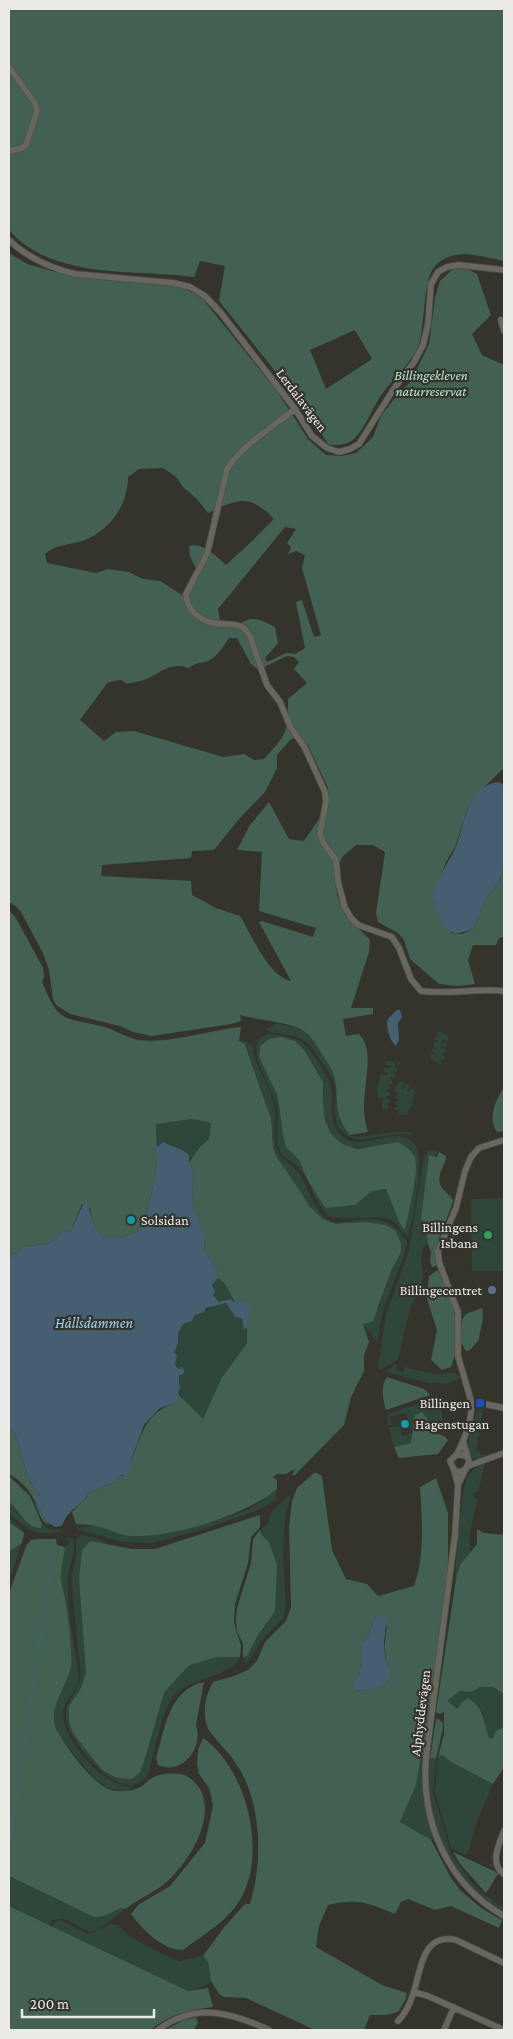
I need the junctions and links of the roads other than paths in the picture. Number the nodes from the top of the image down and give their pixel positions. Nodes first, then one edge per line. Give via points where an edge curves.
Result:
1 (9, 67) edge
2 (9, 151) edge
3 (9, 240) edge
4 (504, 270) edge
5 (501, 320) dead end
6 (504, 331) edge
7 (295, 409) junction
8 (504, 992) edge
9 (504, 1140) edge
10 (472, 1404) junction
11 (504, 1408) edge
12 (464, 1442) junction
13 (504, 1453) edge
14 (456, 1454) junction
15 (466, 1456) junction
16 (467, 1467) junction
17 (454, 1470) junction
18 (458, 1485) junction
19 (504, 1831) edge
20 (504, 1874) edge
21 (504, 1916) edge
22 (504, 1963) edge
23 (414, 1992) junction
24 (454, 2007) junction
25 (398, 2021) dead end
26 (490, 2027) edge
27 (158, 2030) edge
28 (269, 2030) edge
29 (444, 2030) edge
30 (504, 2030) edge

1 - 2 street via 35,103 37,111 26,145
3 - 7 street, Lerdalavägen via 25,254 46,265 75,274 190,287 205,296 221,313
4 - 7 street, Lerdalavägen via 452,265 435,276 431,284 423,345 359,444 345,451 327,448 312,436
5 - 6 street
7 - 8 street via 232,460 227,469 207,554 186,600 202,619 241,626 250,636 267,685 305,748 325,792 321,839 336,860 340,892 351,918 358,925 392,937 420,991
9 - 10 street via 479,1148 471,1157 456,1208 438,1251 458,1312 458,1356
10 - 11 street
10 - 12 street
12 - 14 street
12 - 15 street
13 - 16 street
14 - 15 street
14 - 17 street via 450,1461
15 - 16 street
16 - 17 street via 460,1472
16 - 18 street, Alphyddevägen
17 - 18 street, Alphyddevägen
18 - 21 street, Alphyddevägen via 450,1583 425,1785 431,1819 449,1865 478,1899
19 - 20 street via 496,1862
22 - 23 street via 456,1940 442,1940 431,1945 426,1953
23 - 24 street
23 - 25 street
24 - 26 street
24 - 29 street
26 - 30 street
27 - 28 street via 183,2016 204,2012 241,2018

